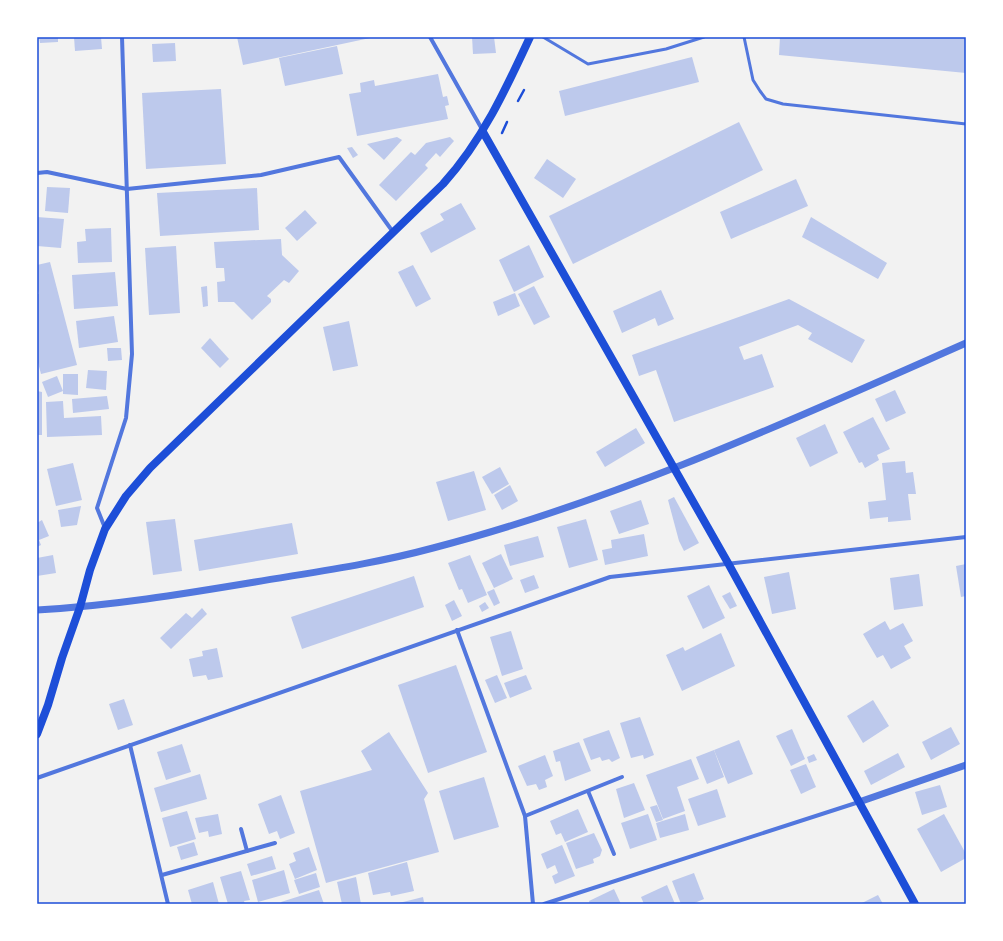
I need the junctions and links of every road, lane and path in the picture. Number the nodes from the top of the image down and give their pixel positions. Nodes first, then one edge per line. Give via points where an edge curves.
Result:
1 (122, 37) edge
2 (430, 37) edge
3 (530, 37) edge
4 (542, 37) edge
5 (704, 37) edge
6 (744, 37) edge
7 (966, 124) edge
8 (483, 132) junction
9 (37, 174) edge
10 (127, 189) junction
11 (393, 232) junction
12 (966, 344) edge
13 (674, 468) junction
14 (105, 529) junction
15 (966, 537) edge
16 (728, 563) junction
17 (80, 607) junction
18 (37, 610) edge
19 (457, 630) junction
20 (37, 734) edge
21 (130, 745) junction
22 (966, 765) edge
23 (622, 777) dead end
24 (37, 778) edge
25 (588, 791) junction
26 (859, 802) junction
27 (525, 816) junction
28 (241, 829) dead end
29 (275, 843) dead end
30 (248, 851) junction
31 (614, 854) dead end
32 (162, 875) junction
33 (168, 904) edge
34 (533, 904) edge
35 (544, 904) edge
36 (915, 904) edge

1 - 10 street
2 - 8 street
3 - 8 main road via 508,86
4 - 5 lane via 588,64 666,49
6 - 7 lane via 753,80 766,99 783,104
8 - 11 main road via 462,162
8 - 13 main road
9 - 10 street via 47,172
10 - 11 street via 261,175 339,157
10 - 14 street via 132,354 126,418 97,508
11 - 14 main road via 150,468 126,496
12 - 13 street
13 - 16 main road
13 - 17 street via 530,519 432,548 327,570
14 - 17 main road
15 - 16 street
16 - 19 street via 610,577
16 - 26 main road
17 - 18 street
17 - 20 main road
19 - 21 street
19 - 27 street
21 - 24 street
21 - 32 street
22 - 26 street
23 - 25 street
25 - 27 street
25 - 31 street
26 - 35 street
26 - 36 main road
27 - 34 street
28 - 30 street
29 - 30 street
30 - 32 street
32 - 33 street

